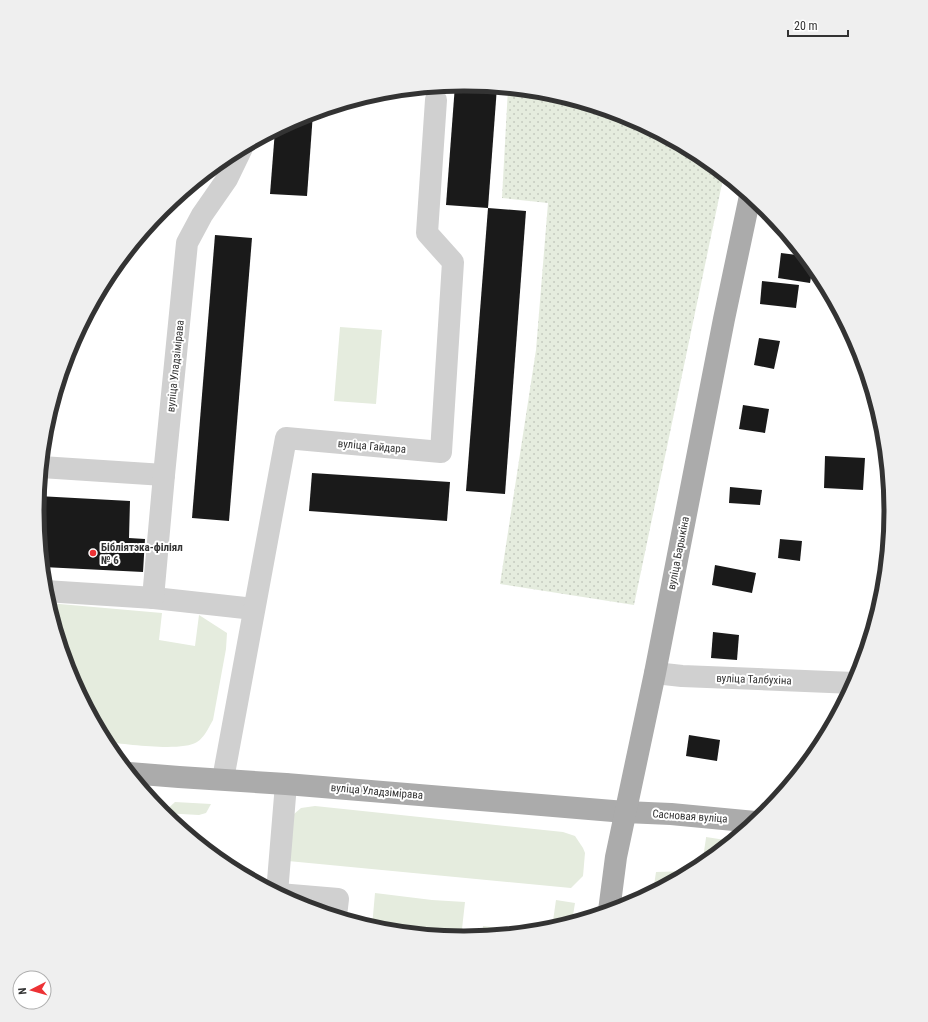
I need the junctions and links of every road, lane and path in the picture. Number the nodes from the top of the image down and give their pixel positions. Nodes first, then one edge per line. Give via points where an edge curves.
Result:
1 (436, 100) dead end
2 (237, 158) edge
3 (749, 202) edge
4 (47, 467) edge
5 (164, 475) junction
6 (52, 591) edge
7 (153, 598) junction
8 (254, 609) junction
9 (655, 673) junction
10 (847, 683) edge
11 (136, 774) edge
12 (223, 779) junction
13 (286, 784) junction
14 (625, 812) junction
15 (748, 821) edge
16 (278, 888) edge
17 (293, 894) edge
18 (610, 905) edge
19 (337, 911) edge

1 - 8 street, вуліца Гайдара via 427,234 453,262 441,452 286,438
2 - 5 street, вуліца Уладзімірава via 187,243
3 - 9 main road, вуліца Барыкіна
4 - 5 street
5 - 7 street, вуліца Уладзімірава
6 - 7 street
7 - 8 street
8 - 12 street, вуліца Гайдара
9 - 10 street, вуліца Талбухіна
9 - 14 main road, вуліца Барыкіна
11 - 12 main road, вуліца Уладзімірава
12 - 13 main road, вуліца Уладзімірава
13 - 14 main road, вуліца Уладзімірава
13 - 16 street
14 - 15 main road, Сасновая вуліца
14 - 18 main road, вуліца Барыкіна
17 - 19 street via 338,899

